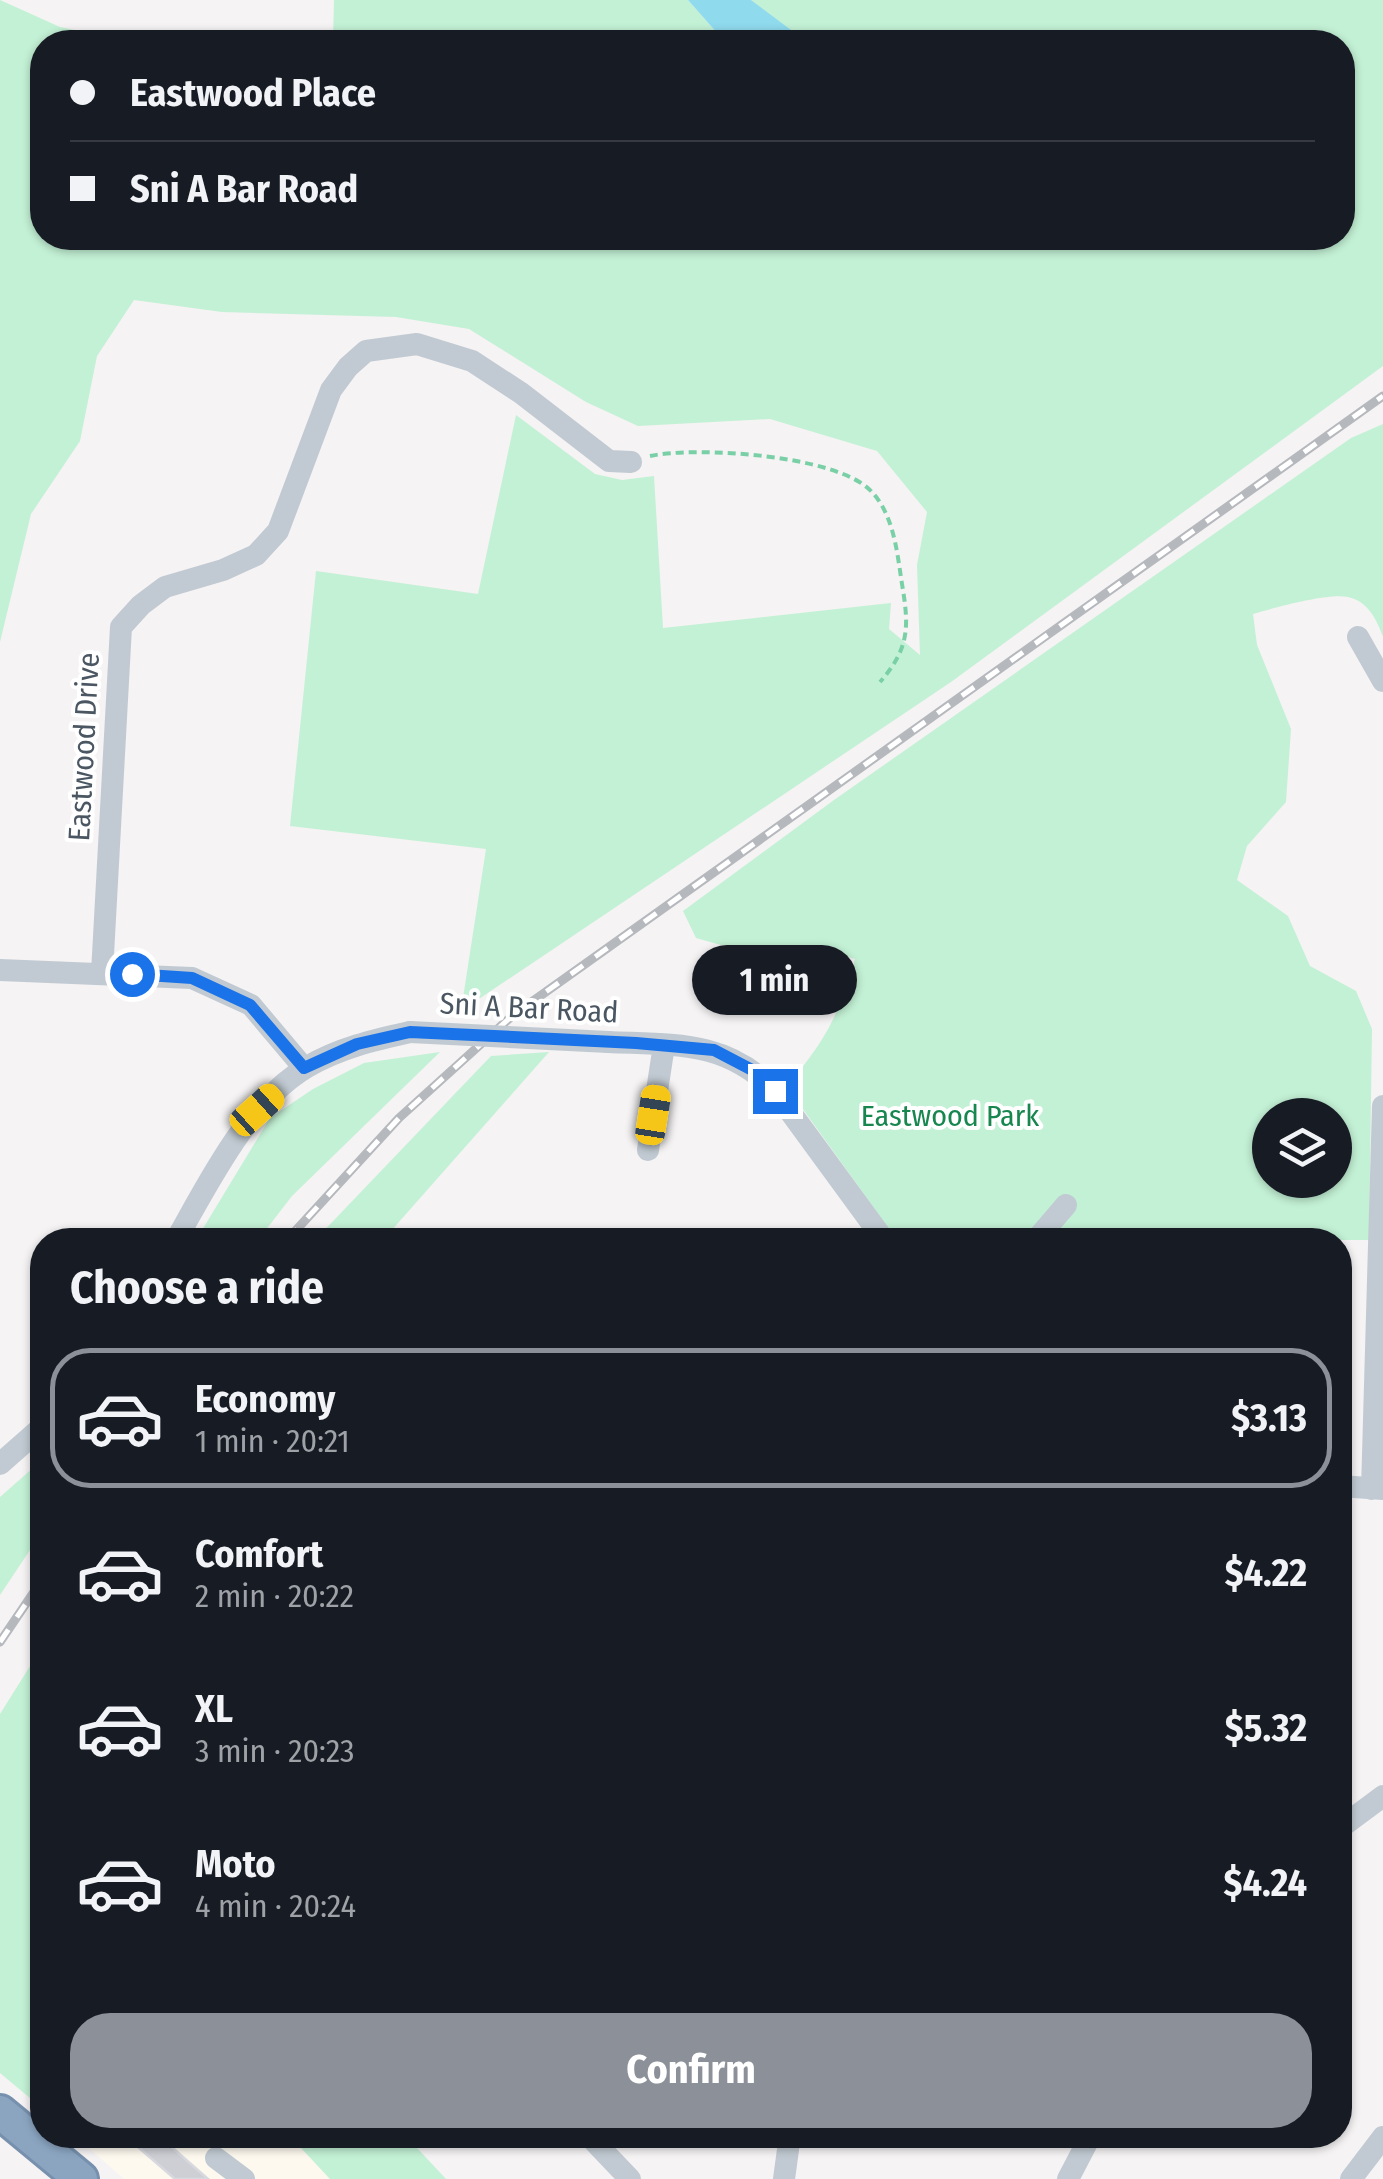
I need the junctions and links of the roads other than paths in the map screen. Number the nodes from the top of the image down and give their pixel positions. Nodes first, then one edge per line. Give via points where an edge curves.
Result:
1 (631, 462) road end
2 (1358, 637) dead end
3 (1383, 682) edge
4 (0, 970) edge
5 (102, 973) junction
6 (664, 1045) junction
7 (304, 1068) junction
8 (1383, 1106) edge
9 (648, 1150) dead end
10 (1066, 1205) dead end
11 (183, 1228) edge
12 (875, 1228) edge
13 (1046, 1228) edge
14 (30, 1440) edge
15 (0, 1464) edge
16 (1352, 1487) edge
17 (1377, 1489) edge
18 (1383, 1796) edge
19 (1352, 1819) edge
20 (0, 2112) edge
21 (1383, 2137) edge
22 (30, 2138) edge
23 (41, 2148) edge
24 (600, 2148) edge
25 (788, 2148) edge
26 (1084, 2148) edge
27 (216, 2158) dead end
28 (75, 2178) edge
29 (244, 2179) edge
30 (630, 2179) edge
31 (784, 2179) edge
32 (1068, 2179) edge
33 (1351, 2179) edge

1 - 5 street, Eastwood Drive via 609,461 521,392 472,361 436,348 366,351 348,367 331,390 278,531 256,555 165,587 121,627
2 - 3 street
4 - 5 street
5 - 7 street via 192,978 250,1005
6 - 7 street, Sni A Bar Road, bridge via 410,1032 357,1044
6 - 9 street
6 - 12 street, Sni A Bar Road via 714,1050 758,1073
7 - 11 street, Sni A Bar Road via 257,1110
8 - 17 street
10 - 13 street
14 - 15 street
16 - 17 street
18 - 19 street
20 - 22 highway
21 - 33 street
23 - 28 highway
24 - 30 street
25 - 31 street
26 - 32 street
27 - 29 street

